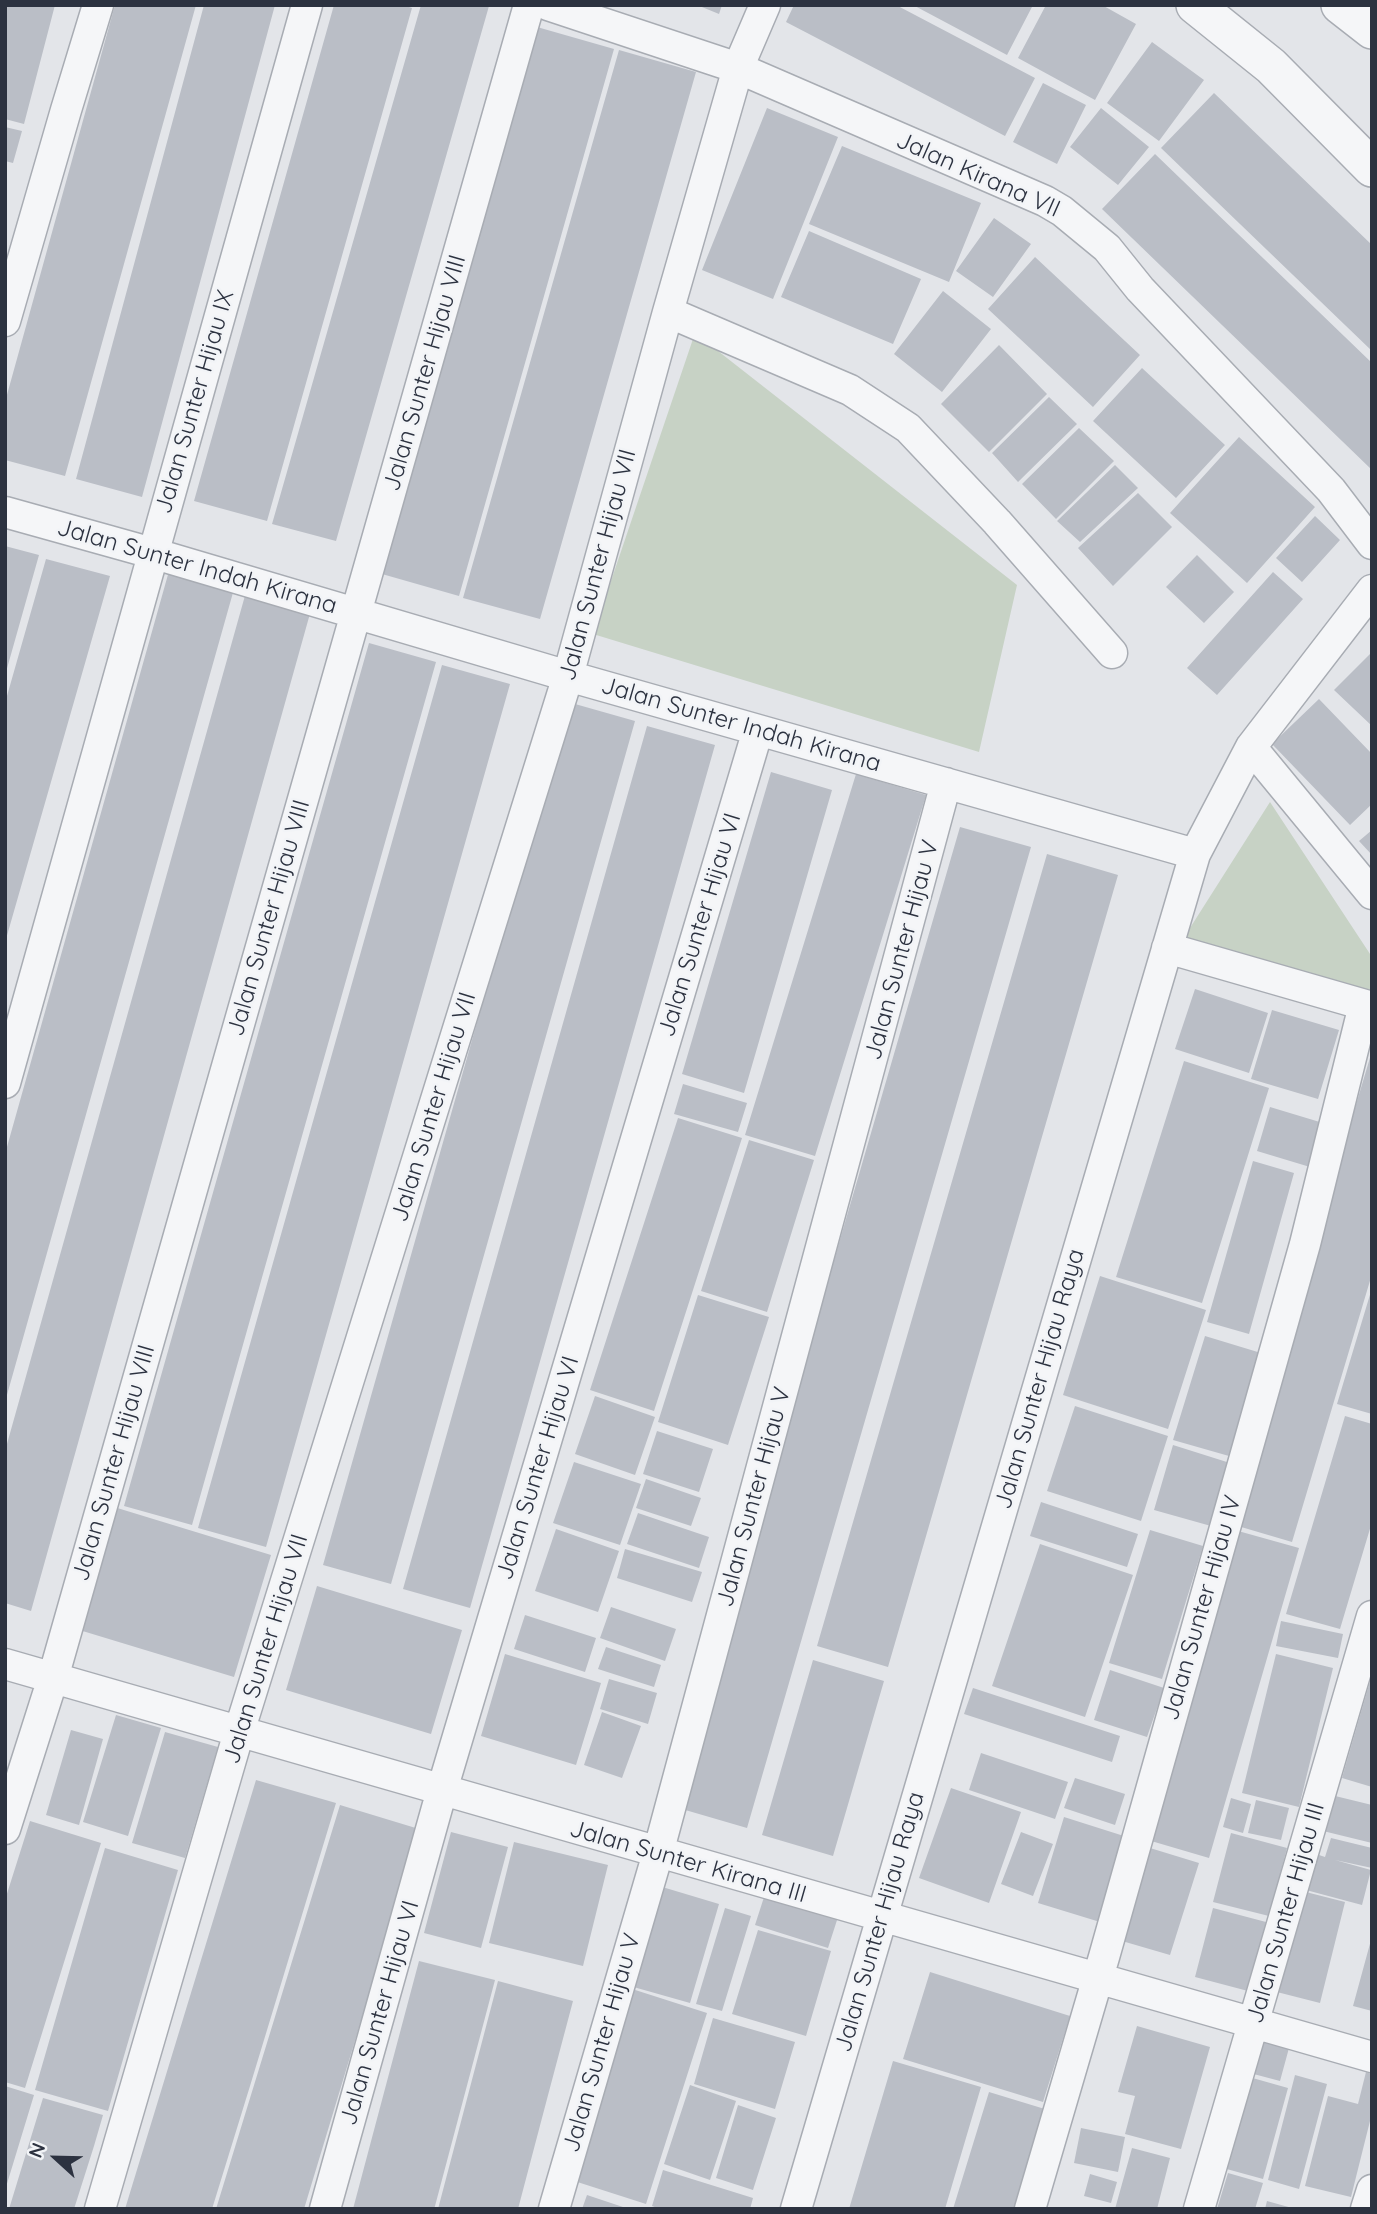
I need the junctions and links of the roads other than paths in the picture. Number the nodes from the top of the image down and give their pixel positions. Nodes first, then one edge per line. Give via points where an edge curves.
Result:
1 (99, 5) edge
2 (307, 5) edge
3 (529, 5) edge
4 (548, 5) edge
5 (765, 5) edge
6 (1195, 5) edge
7 (1340, 5) edge
8 (1372, 30) edge
9 (738, 68) junction
10 (1372, 168) edge
11 (668, 312) junction
12 (5, 321) edge
13 (5, 512) edge
14 (1372, 544) edge
15 (152, 553) junction
16 (1372, 590) edge
17 (356, 612) junction
18 (1112, 653) dead end
19 (568, 676) junction
20 (758, 730) junction
21 (1251, 747) junction
22 (946, 783) junction
23 (1195, 853) junction
24 (1372, 894) edge
25 (1167, 948) junction
26 (1368, 1006) edge
27 (5, 1083) edge
28 (1372, 1616) edge
29 (5, 1664) edge
30 (53, 1678) junction
31 (239, 1732) junction
32 (442, 1790) junction
33 (5, 1829) edge
34 (658, 1853) junction
35 (881, 1917) junction
36 (1097, 1979) junction
37 (1255, 2024) junction
38 (1372, 2057) edge
39 (1372, 2190) edge
40 (100, 2209) edge
41 (326, 2209) edge
42 (554, 2209) edge
43 (796, 2209) edge
44 (1030, 2209) edge
45 (1199, 2209) edge
46 (1366, 2209) edge

1 - 12 street
2 - 15 street, Jalan Sunter Hijau IX
3 - 17 street, Jalan Sunter Hijau VIII
4 - 9 street, Jalan Kirana VII
5 - 9 street, Jalan Sunter Hijau VII
6 - 10 street via 1271,66
7 - 8 street
9 - 11 street, Jalan Sunter Hijau VII
9 - 14 street, Jalan Kirana VII via 1045,201 1083,227 1331,490
11 - 18 street via 850,390 908,428
11 - 19 street, Jalan Sunter Hijau VII
13 - 15 street, Jalan Sunter Indah Kirana
15 - 17 street, Jalan Sunter Indah Kirana
15 - 27 street, Jalan Sunter Hijau IX
16 - 21 street, Jalan Sunter Hijau Raya
17 - 19 street, Jalan Sunter Indah Kirana
17 - 30 street, Jalan Sunter Hijau VIII
19 - 20 street, Jalan Sunter Indah Kirana
19 - 31 street, Jalan Sunter Hijau VII
20 - 22 street, Jalan Sunter Indah Kirana
20 - 32 street, Jalan Sunter Hijau VI
21 - 23 street, Jalan Sunter Hijau Raya
21 - 24 street
22 - 23 street, Jalan Sunter Indah Kirana
22 - 34 street, Jalan Sunter Hijau V
23 - 25 street, Jalan Sunter Hijau Raya
25 - 26 street, Jalan Sunter Hijau IV
25 - 35 street, Jalan Sunter Hijau Raya
26 - 36 street, Jalan Sunter Hijau IV
28 - 37 street, Jalan Sunter Hijau III
29 - 30 street, Jalan Sunter Kirana III
30 - 31 street, Jalan Sunter Kirana III
30 - 33 street, Jalan Sunter Hijau VIII
31 - 32 street, Jalan Sunter Kirana III
31 - 40 street, Jalan Sunter Hijau VII
32 - 34 street, Jalan Sunter Kirana III
32 - 41 street, Jalan Sunter Hijau VI
34 - 35 street, Jalan Sunter Kirana III
34 - 42 street, Jalan Sunter Hijau V
35 - 36 street, Jalan Sunter Kirana III
35 - 43 street, Jalan Sunter Hijau Raya
36 - 37 street, Jalan Sunter Kirana III
36 - 44 street, Jalan Sunter Hijau IV
37 - 38 street, Jalan Sunter Kirana III
37 - 45 street, Jalan Sunter Hijau III
39 - 46 street

